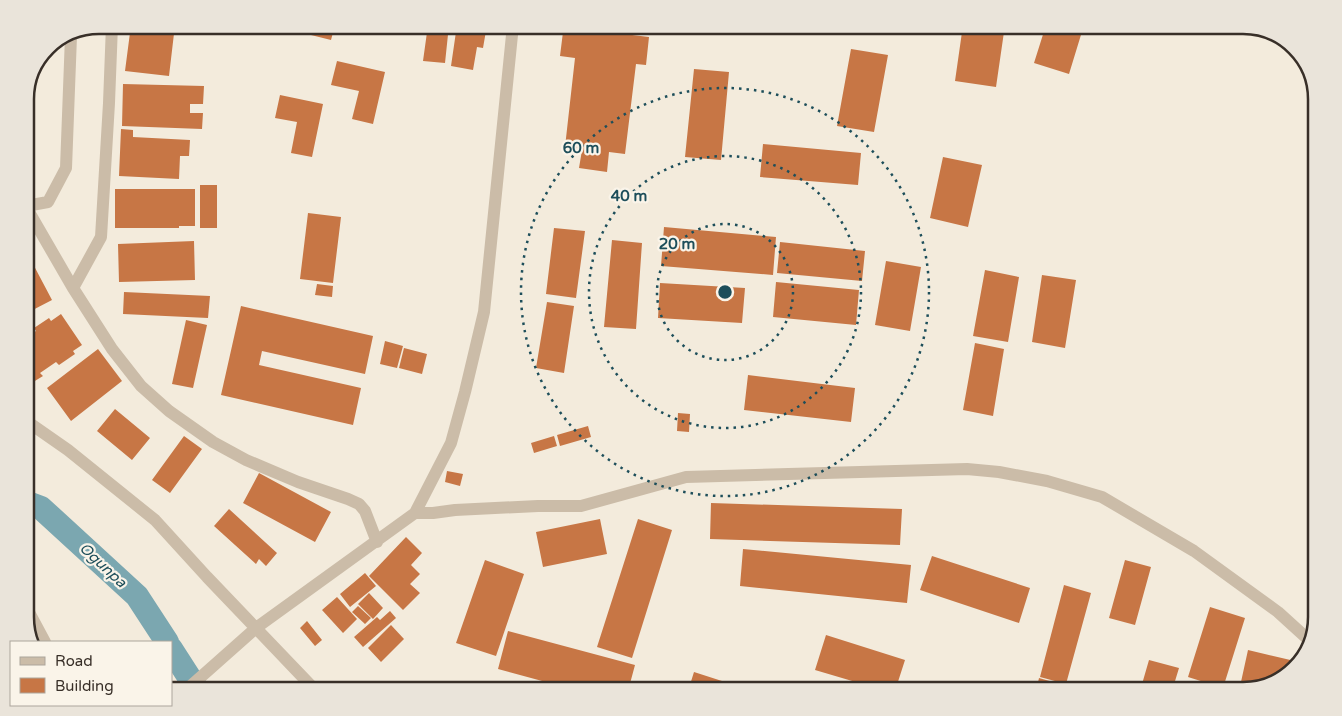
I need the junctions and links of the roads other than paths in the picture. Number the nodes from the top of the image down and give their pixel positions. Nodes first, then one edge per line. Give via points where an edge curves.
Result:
1 (112, 34) edge
2 (512, 34) edge
3 (71, 40) edge
4 (34, 205) edge
5 (34, 220) edge
6 (73, 288) junction
7 (34, 426) edge
8 (415, 513) junction
9 (377, 542) junction
10 (34, 621) edge
11 (256, 628) junction
12 (1305, 637) edge
13 (44, 641) edge
14 (195, 682) edge
15 (307, 682) edge

1 - 6 street via 101,237
2 - 8 street via 484,312 451,443
3 - 4 street via 66,168 48,202
5 - 6 street
6 - 9 street via 140,386 169,411 213,442 246,460 359,504 366,511
7 - 11 street via 156,520
8 - 9 street
8 - 12 street via 580,506 686,477 967,469 999,472 1047,481 1102,497 1194,551 1278,612
9 - 11 street
10 - 13 street
11 - 14 street
11 - 15 street

